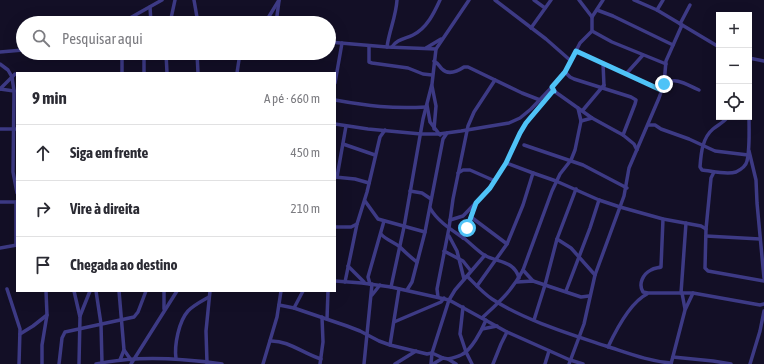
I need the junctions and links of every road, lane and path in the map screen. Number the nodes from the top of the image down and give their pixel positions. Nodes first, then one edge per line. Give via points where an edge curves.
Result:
1 (162, 0) edge
2 (176, 0) edge
3 (194, 0) edge
4 (279, 0) edge
5 (397, 0) edge
6 (440, 0) edge
7 (469, 0) edge
8 (495, 0) edge
9 (534, 0) edge
10 (551, 0) edge
11 (579, 0) edge
12 (603, 0) edge
13 (634, 0) edge
14 (663, 0) edge
15 (690, 5) dead end
16 (150, 7) junction
17 (545, 8) junction
18 (597, 10) junction
19 (657, 10) junction
20 (134, 16) edge
21 (151, 16) edge
22 (172, 16) edge
23 (197, 16) edge
24 (269, 16) edge
25 (277, 16) edge
26 (592, 17) junction
27 (681, 25) junction
28 (531, 28) junction
29 (592, 31) junction
30 (443, 38) junction
31 (336, 43) edge
32 (342, 43) junction
33 (673, 45) junction
34 (716, 45) edge
35 (369, 46) junction
36 (387, 47) junction
37 (392, 47) junction
38 (425, 48) junction
39 (436, 48) junction
40 (16, 51) edge
41 (576, 51) junction
42 (0, 52) edge
43 (643, 55) junction
44 (752, 59) edge
45 (122, 60) edge
46 (144, 60) edge
47 (166, 60) edge
48 (197, 60) edge
49 (239, 60) edge
50 (571, 60) junction
51 (434, 61) junction
52 (764, 61) edge
53 (603, 63) junction
54 (0, 64) edge
55 (666, 64) junction
56 (609, 66) junction
57 (8, 70) junction
58 (604, 70) junction
59 (122, 72) edge
60 (144, 72) edge
61 (167, 72) edge
62 (198, 72) edge
63 (237, 72) edge
64 (565, 72) junction
65 (626, 74) junction
66 (16, 75) edge
67 (432, 75) junction
68 (665, 76) junction
69 (12, 77) junction
70 (336, 77) edge
71 (495, 80) junction
72 (669, 80) junction
73 (432, 84) junction
74 (664, 84) junction
75 (603, 87) junction
76 (0, 89) edge
77 (552, 90) junction
78 (661, 90) junction
79 (699, 90) dead end
80 (14, 91) junction
81 (336, 100) edge
82 (540, 100) junction
83 (426, 106) junction
84 (578, 108) junction
85 (583, 110) junction
86 (592, 118) junction
87 (724, 120) edge
88 (748, 120) edge
89 (581, 121) junction
90 (336, 124) edge
91 (648, 125) junction
92 (346, 126) junction
93 (0, 129) edge
94 (15, 129) edge
95 (434, 129) junction
96 (378, 130) junction
97 (385, 130) junction
98 (467, 130) junction
99 (461, 131) junction
100 (446, 133) junction
101 (421, 134) junction
102 (440, 134) junction
103 (623, 135) junction
104 (380, 137) junction
105 (465, 137) junction
106 (443, 139) junction
107 (343, 144) junction
108 (637, 144) junction
109 (524, 145) dead end
110 (703, 146) junction
111 (748, 150) junction
112 (375, 155) junction
113 (748, 155) junction
114 (337, 158) edge
115 (566, 158) junction
116 (571, 160) junction
117 (506, 163) junction
118 (567, 164) junction
119 (714, 172) junction
120 (458, 173) junction
121 (533, 173) junction
122 (336, 177) edge
123 (495, 181) junction
124 (556, 181) junction
125 (369, 183) junction
126 (16, 188) edge
127 (626, 188) junction
128 (576, 189) junction
129 (410, 191) junction
130 (431, 199) junction
131 (599, 200) junction
132 (365, 201) junction
133 (0, 202) edge
134 (16, 202) edge
135 (476, 203) junction
136 (620, 207) junction
137 (430, 208) junction
138 (471, 217) junction
139 (663, 219) junction
140 (450, 220) junction
141 (384, 221) junction
142 (686, 223) junction
143 (357, 224) junction
144 (706, 224) junction
145 (352, 226) junction
146 (702, 226) junction
147 (336, 227) edge
148 (404, 227) junction
149 (449, 228) junction
150 (706, 229) junction
151 (356, 230) junction
152 (425, 232) junction
153 (381, 234) junction
154 (456, 234) junction
155 (448, 236) junction
156 (706, 236) junction
157 (463, 238) junction
158 (557, 239) junction
159 (760, 239) junction
160 (507, 244) junction
161 (16, 245) edge
162 (399, 247) junction
163 (0, 248) edge
164 (444, 251) junction
165 (485, 255) junction
166 (580, 256) junction
167 (459, 259) junction
168 (496, 260) junction
169 (417, 262) junction
170 (348, 266) junction
171 (517, 270) junction
172 (471, 271) junction
173 (522, 271) junction
174 (595, 274) junction
175 (368, 277) junction
176 (465, 278) junction
177 (764, 279) edge
178 (518, 280) junction
179 (336, 281) edge
180 (533, 281) junction
181 (345, 282) junction
182 (363, 282) junction
183 (412, 282) junction
184 (371, 284) junction
185 (681, 284) junction
186 (380, 285) junction
187 (545, 285) junction
188 (478, 286) junction
189 (391, 287) junction
190 (399, 288) junction
191 (7, 289) dead end
192 (436, 289) junction
193 (407, 290) junction
194 (46, 292) edge
195 (74, 292) edge
196 (90, 292) edge
197 (96, 292) edge
198 (119, 292) edge
199 (146, 292) edge
200 (164, 292) edge
201 (176, 292) edge
202 (210, 292) edge
203 (281, 292) edge
204 (302, 292) edge
205 (328, 292) edge
206 (417, 292) junction
207 (566, 292) junction
208 (648, 293) junction
209 (674, 293) junction
210 (682, 293) junction
211 (693, 293) junction
212 (428, 294) junction
213 (209, 296) junction
214 (371, 296) junction
215 (438, 296) junction
216 (589, 296) junction
217 (581, 297) junction
218 (444, 298) junction
219 (449, 300) junction
220 (499, 303) junction
221 (588, 303) junction
222 (279, 305) junction
223 (762, 305) edge
224 (463, 307) junction
225 (294, 308) junction
226 (164, 310) junction
227 (685, 310) junction
228 (764, 310) edge
229 (47, 315) junction
230 (80, 317) junction
231 (322, 318) junction
232 (482, 318) junction
233 (327, 319) junction
234 (486, 320) junction
235 (534, 320) junction
236 (394, 322) junction
237 (121, 323) junction
238 (101, 324) junction
239 (497, 326) junction
240 (80, 328) junction
241 (368, 329) junction
242 (482, 329) junction
243 (360, 330) junction
244 (507, 332) junction
245 (20, 334) junction
246 (367, 336) junction
247 (578, 337) junction
248 (270, 341) junction
249 (390, 345) junction
250 (608, 347) junction
251 (124, 350) junction
252 (549, 351) junction
253 (416, 352) junction
254 (466, 352) junction
255 (432, 353) junction
256 (427, 354) junction
257 (461, 355) junction
258 (673, 357) junction
259 (432, 358) junction
260 (443, 358) junction
261 (176, 359) junction
262 (320, 359) junction
263 (448, 359) junction
264 (120, 360) junction
265 (132, 361) edge
266 (569, 362) edge
267 (102, 363) edge
268 (207, 363) edge
269 (655, 363) edge
270 (671, 363) edge
271 (19, 364) edge
272 (42, 364) edge
273 (59, 364) edge
274 (80, 364) edge
275 (96, 364) edge
276 (215, 364) edge
277 (222, 364) edge
278 (263, 364) edge
279 (320, 364) edge
280 (364, 364) edge
281 (395, 364) edge
282 (432, 364) edge
283 (456, 364) edge
284 (472, 364) edge
285 (493, 364) edge
286 (545, 364) edge
287 (583, 364) edge
288 (731, 364) edge
289 (750, 364) edge

1 - 16 street
2 - 22 street
3 - 23 street
4 - 24 street
4 - 25 street
5 - 36 street
6 - 37 street via 420,30 398,41
7 - 30 street
8 - 28 street
9 - 17 street
10 - 17 street
11 - 26 street
12 - 18 street
13 - 19 street
14 - 19 street
15 - 27 street
16 - 20 street
16 - 21 street
17 - 28 street
18 - 26 street
18 - 33 street
19 - 27 street
26 - 29 street
27 - 33 street
27 - 34 street
28 - 50 street
29 - 41 street via 582,39
29 - 43 street
30 - 38 street
30 - 39 street
31 - 32 street
32 - 35 street
32 - 70 street
33 - 55 street
35 - 36 street
35 - 67 street via 369,62 372,64 408,68
36 - 37 street
37 - 38 street
38 - 39 street
39 - 51 street
40 - 42 street
41 - 50 street
41 - 53 street
43 - 55 street
43 - 65 street
44 - 52 street
45 - 59 street
46 - 60 street
47 - 61 street
48 - 62 street
49 - 63 street
50 - 64 street
51 - 67 street
51 - 71 street via 444,71 456,72 466,66
53 - 56 street
53 - 58 street
54 - 57 street
55 - 68 street
56 - 58 street
56 - 65 street
57 - 66 street
57 - 69 street
58 - 75 street
64 - 75 street via 574,79
64 - 77 street
65 - 78 street
66 - 69 street
67 - 73 street
68 - 72 street
68 - 74 street
69 - 76 street
69 - 80 street
71 - 82 street
71 - 98 street via 474,112
72 - 74 street
72 - 79 street
73 - 83 street
73 - 95 street via 436,106
74 - 78 street
75 - 85 street
75 - 103 street via 636,100
76 - 80 street
77 - 82 street
77 - 84 street
77 - 117 street via 530,117
78 - 91 street
80 - 94 street
81 - 83 street via 400,109
82 - 98 street via 520,118 509,123
83 - 95 street via 428,118
83 - 101 street
84 - 85 street
84 - 89 street
85 - 86 street
86 - 89 street
86 - 103 street
87 - 110 street via 709,132
88 - 111 street
89 - 116 street
90 - 92 street
91 - 108 street
91 - 110 street
92 - 96 street
92 - 107 street
93 - 94 street
94 - 126 street via 13,172
95 - 102 street
96 - 97 street
96 - 104 street
97 - 101 street
97 - 104 street
98 - 99 street
98 - 105 street
99 - 100 street
99 - 105 street
100 - 102 street
100 - 106 street
101 - 102 street
101 - 129 street
102 - 106 street
103 - 108 street
104 - 112 street
105 - 120 street
106 - 130 street
107 - 112 street
107 - 114 street
108 - 127 street
109 - 115 street
110 - 113 street
110 - 119 street via 700,169
111 - 113 street
111 - 159 street via 755,174
112 - 125 street
113 - 119 street via 746,164 737,172
114 - 122 street
115 - 116 street
115 - 118 street
116 - 118 street
116 - 127 street
117 - 121 street
117 - 123 street
118 - 124 street
119 - 144 street via 711,178
120 - 123 street via 470,170
120 - 140 street
121 - 124 street
121 - 160 street
122 - 125 street
123 - 135 street
124 - 128 street
124 - 173 street
125 - 132 street
127 - 136 street
128 - 131 street
128 - 158 street
129 - 130 street via 422,193
129 - 148 street
130 - 137 street
131 - 136 street
131 - 166 street
132 - 141 street via 376,218
132 - 143 street
133 - 134 street
135 - 138 street
135 - 140 street via 463,216
136 - 139 street
136 - 174 street
137 - 149 street
137 - 152 street
138 - 157 street
138 - 160 street
139 - 142 street
139 - 208 street via 661,267 653,269 642,279 643,292
140 - 149 street
141 - 148 street
141 - 153 street
142 - 146 street
142 - 185 street
143 - 145 street
143 - 151 street
144 - 146 street
144 - 150 street
145 - 147 street
145 - 151 street
146 - 150 street
148 - 152 street
148 - 162 street
149 - 154 street
149 - 155 street
150 - 156 street
151 - 170 street
152 - 169 street
153 - 162 street
153 - 175 street
154 - 155 street
154 - 157 street
155 - 164 street
155 - 167 street
156 - 159 street
156 - 177 street via 706,270
157 - 165 street
158 - 166 street
158 - 187 street
159 - 177 street
160 - 168 street
161 - 163 street
162 - 169 street
162 - 189 street
164 - 167 street
164 - 192 street
165 - 168 street
165 - 172 street
166 - 174 street
166 - 207 street
167 - 172 street
167 - 176 street
168 - 171 street
168 - 188 street
169 - 183 street
170 - 181 street
170 - 182 street
171 - 173 street
171 - 178 street
172 - 176 street
173 - 178 street
173 - 180 street
174 - 216 street
175 - 182 street
175 - 184 street
176 - 188 street
176 - 219 street
178 - 180 street
178 - 220 street
179 - 181 street
180 - 187 street
181 - 182 street
182 - 184 street
183 - 193 street
183 - 206 street
184 - 186 street
184 - 214 street
185 - 209 street
185 - 210 street
186 - 189 street
186 - 214 street
187 - 207 street
187 - 235 street
188 - 220 street
189 - 190 street
190 - 193 street
190 - 236 street
191 - 245 street
192 - 212 street
192 - 215 street
193 - 206 street
194 - 229 street
195 - 230 street
196 - 230 street
197 - 238 street
198 - 237 street
199 - 237 street via 136,315
200 - 226 street
201 - 226 street
202 - 213 street
203 - 222 street
204 - 225 street
205 - 233 street
206 - 212 street
207 - 217 street
208 - 209 street
208 - 250 street via 634,305 616,330
209 - 210 street
210 - 211 street
210 - 227 street
211 - 223 street
211 - 227 street
212 - 215 street
213 - 261 street via 189,310 183,319 176,345
213 - 268 street
214 - 241 street
215 - 218 street
216 - 217 street
216 - 221 street
217 - 221 street
218 - 219 street
218 - 236 street via 441,302
219 - 224 street
219 - 255 street
220 - 232 street
220 - 235 street
221 - 247 street via 584,324
222 - 225 street
222 - 248 street
223 - 228 street
224 - 232 street
224 - 254 street via 460,334
225 - 231 street
226 - 265 street
227 - 258 street
228 - 289 street
229 - 245 street
229 - 272 street via 42,344
230 - 240 street
231 - 233 street
231 - 262 street via 323,342
232 - 234 street
233 - 243 street
234 - 239 street
234 - 242 street
235 - 247 street
236 - 249 street
237 - 238 street
237 - 251 street
238 - 240 street
238 - 267 street
239 - 242 street
239 - 244 street
240 - 273 street via 68,330 63,334
240 - 274 street
241 - 243 street
241 - 246 street
242 - 254 street
243 - 246 street
244 - 252 street
244 - 285 street
245 - 271 street
246 - 249 street
246 - 280 street
247 - 250 street
247 - 266 street
248 - 262 street via 278,341
248 - 278 street
249 - 253 street
250 - 269 street
251 - 264 street
251 - 265 street
252 - 266 street
252 - 286 street
253 - 256 street
253 - 281 street
254 - 257 street
254 - 284 street
255 - 256 street
255 - 259 street
255 - 260 street
256 - 259 street
257 - 263 street
257 - 283 street
258 - 270 street
258 - 288 street
259 - 282 street
260 - 263 street
260 - 282 street
261 - 265 street
261 - 268 street
262 - 279 street
263 - 283 street
264 - 265 street
264 - 267 street
266 - 287 street
267 - 275 street
268 - 276 street
269 - 270 street
276 - 277 street

